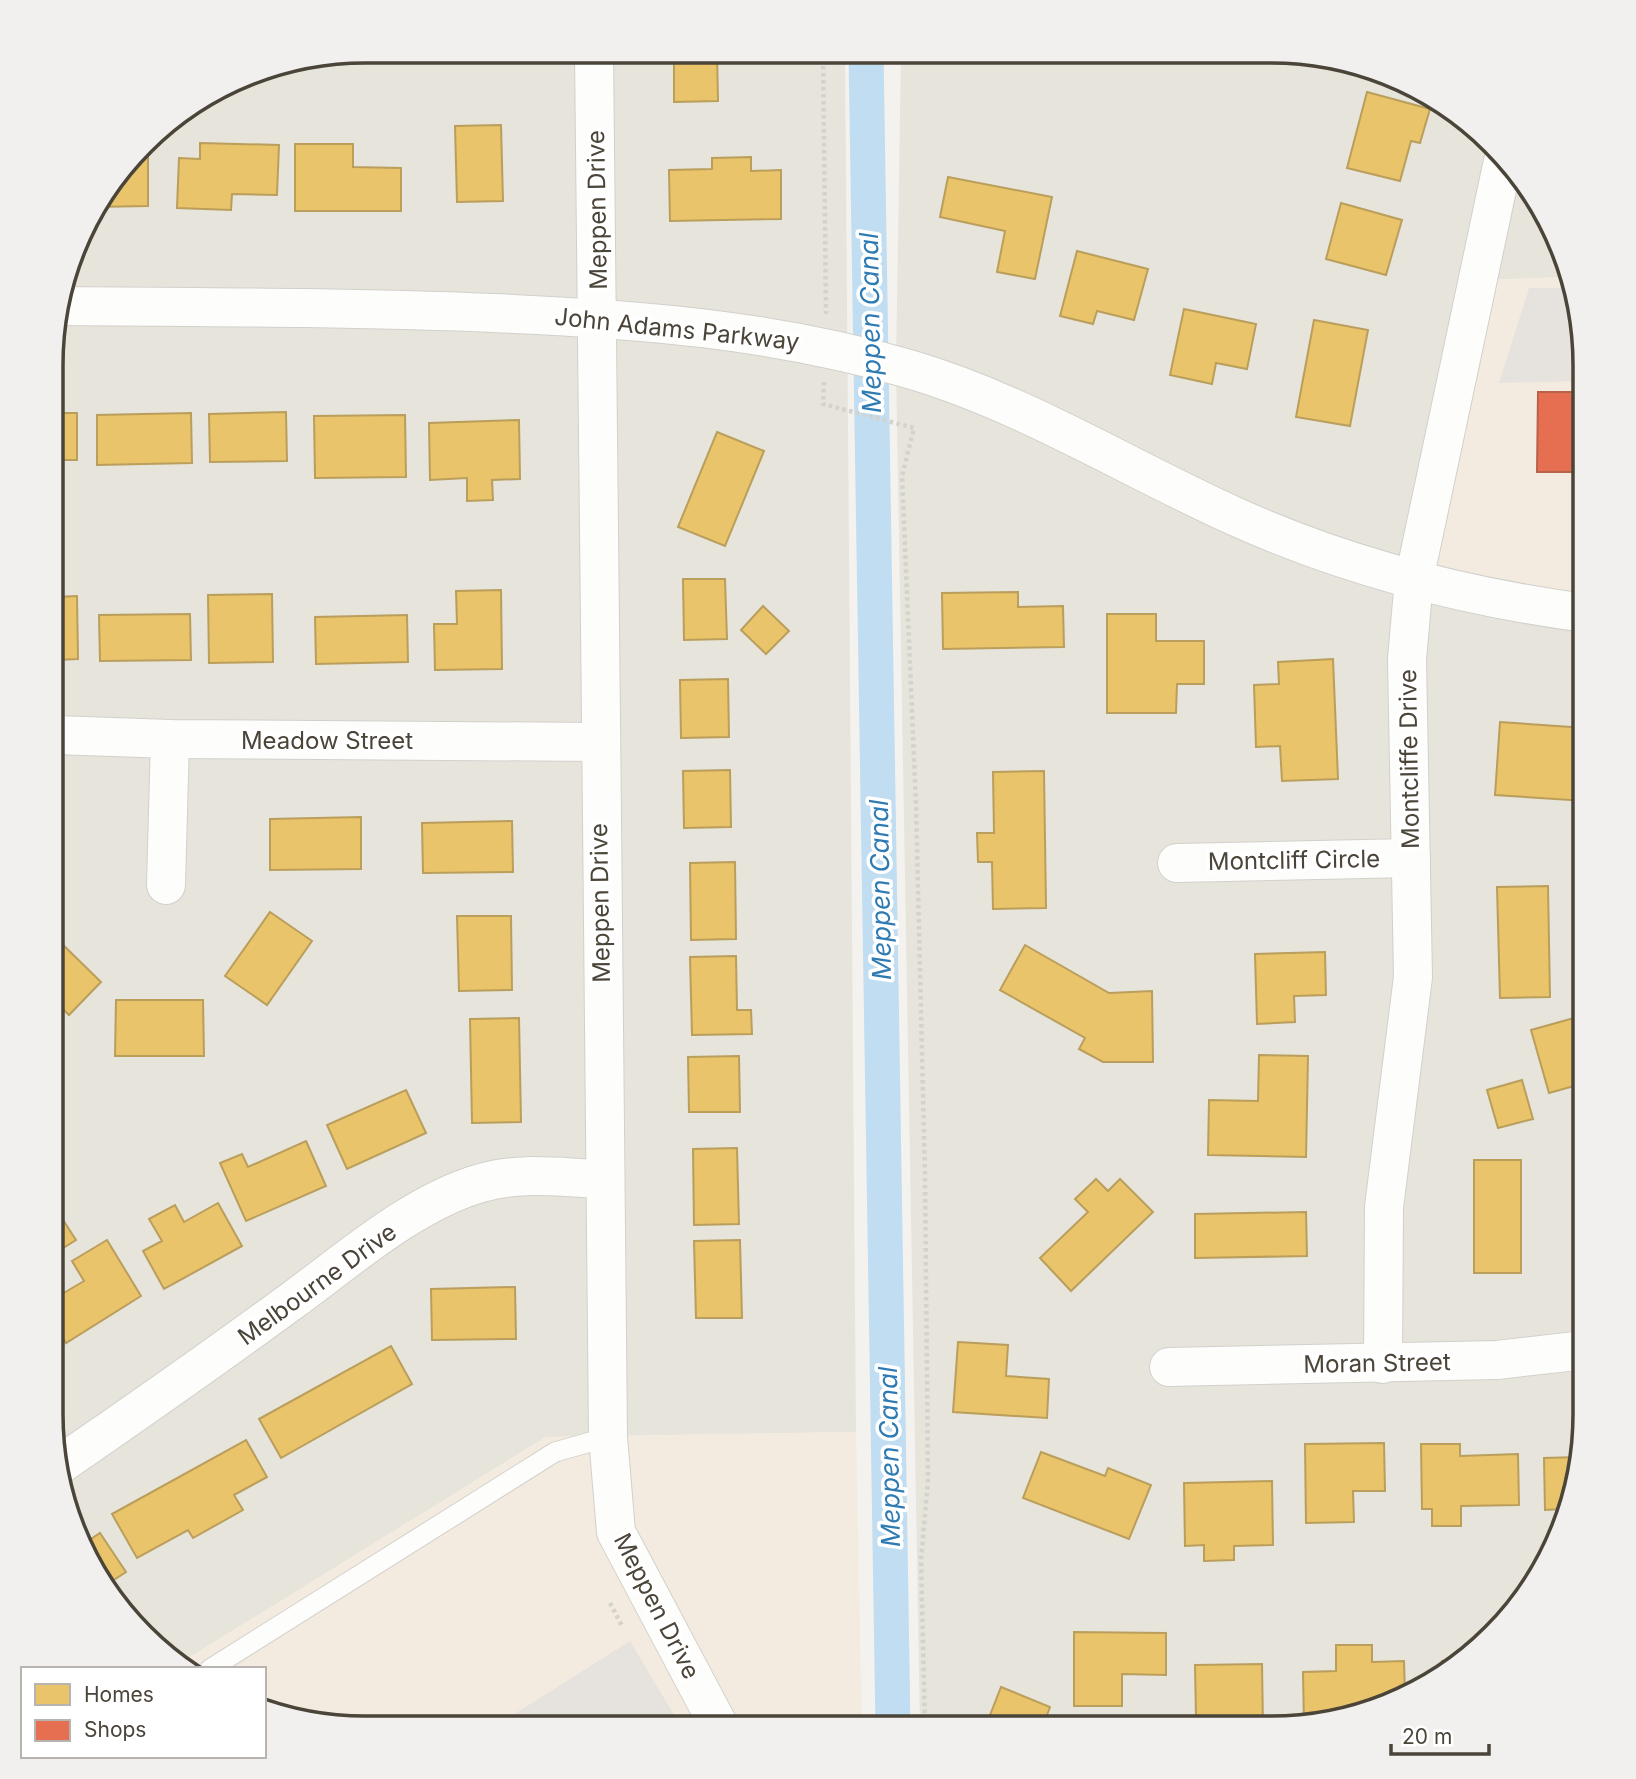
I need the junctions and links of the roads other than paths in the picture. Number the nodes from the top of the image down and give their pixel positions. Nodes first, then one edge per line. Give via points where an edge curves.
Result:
1 (594, 63) edge
2 (1501, 170) edge
3 (69, 306) edge
4 (599, 318) junction
5 (1414, 580) junction
6 (1573, 611) edge
7 (63, 735) edge
8 (170, 739) junction
9 (599, 742) junction
10 (1411, 858) junction
11 (1177, 863) dead end
12 (166, 885) dead end
13 (603, 1179) junction
14 (1573, 1351) edge
15 (1383, 1364) junction
16 (1169, 1367) dead end
17 (608, 1437) junction
18 (67, 1460) edge
19 (213, 1667) edge
20 (714, 1716) edge

1 - 4 street, Meppen Drive
2 - 5 street, Montcliffe Drive
3 - 4 street, John Adams Parkway via 424,310
4 - 5 street, John Adams Parkway via 709,327 811,343 896,366 990,399 1237,517
4 - 9 street, Meppen Drive
5 - 6 street, John Adams Parkway via 1508,603
5 - 10 street, Montcliffe Drive via 1407,659
7 - 8 street, Meadow Street
8 - 9 street, Meadow Street
8 - 12 street
9 - 13 street, Meppen Drive
10 - 11 street, Montcliff Circle
10 - 15 street, Montcliffe Drive via 1413,976 1384,1207
13 - 17 street, Meppen Drive
13 - 18 street, Melbourne Drive via 514,1176 453,1193 389,1230 171,1390
14 - 15 street, Moran Street via 1497,1360
15 - 16 street, Moran Street
17 - 19 lane via 555,1452
17 - 20 street, Meppen Drive via 616,1532

